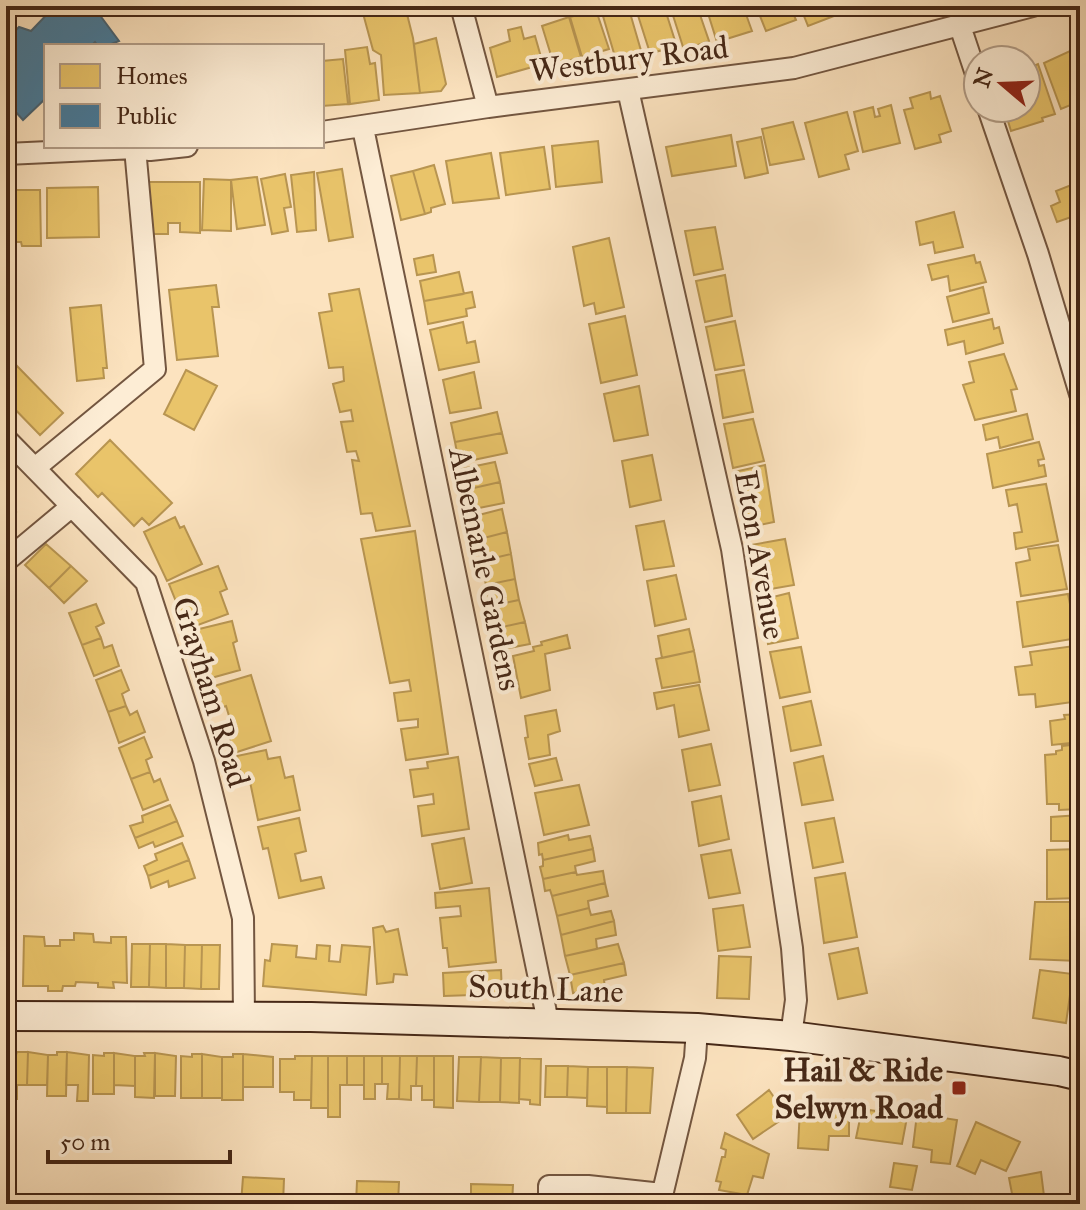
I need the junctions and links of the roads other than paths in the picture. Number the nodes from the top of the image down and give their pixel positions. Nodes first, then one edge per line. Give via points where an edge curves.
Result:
1 (461, 6) edge
2 (1033, 6) edge
3 (959, 23) junction
4 (966, 44) edge
5 (628, 90) junction
6 (488, 107) junction
7 (993, 124) edge
8 (363, 128) junction
9 (324, 132) edge
10 (135, 148) edge
11 (168, 148) edge
12 (6, 154) edge
13 (1080, 394) edge
14 (6, 439) edge
15 (35, 468) junction
16 (72, 506) junction
17 (6, 561) edge
18 (6, 1016) edge
19 (244, 1016) junction
20 (548, 1022) junction
21 (697, 1028) junction
22 (791, 1036) junction
23 (1080, 1076) edge
24 (661, 1199) edge
25 (549, 1204) edge

1 - 6 street
2 - 3 street, Westbury Road
3 - 4 street
3 - 5 street, Westbury Road via 794,68
5 - 6 street, Westbury Road
5 - 22 street, Eton Avenue via 732,549 792,948 796,1000
6 - 8 street, Westbury Road
7 - 13 street
8 - 9 street, Westbury Road
8 - 20 street, Albemarle Gardens
10 - 11 street
10 - 12 street
10 - 15 street via 155,369
14 - 15 street, Grayham Road
15 - 16 street, Grayham Road
16 - 17 street
16 - 19 street, Grayham Road via 146,582 204,761 243,918
18 - 19 street, South Lane
19 - 20 street, South Lane
20 - 21 street, South Lane
21 - 22 street, South Lane
21 - 24 street via 695,1058
22 - 23 street, South Lane
24 - 25 street via 588,1186 549,1186

